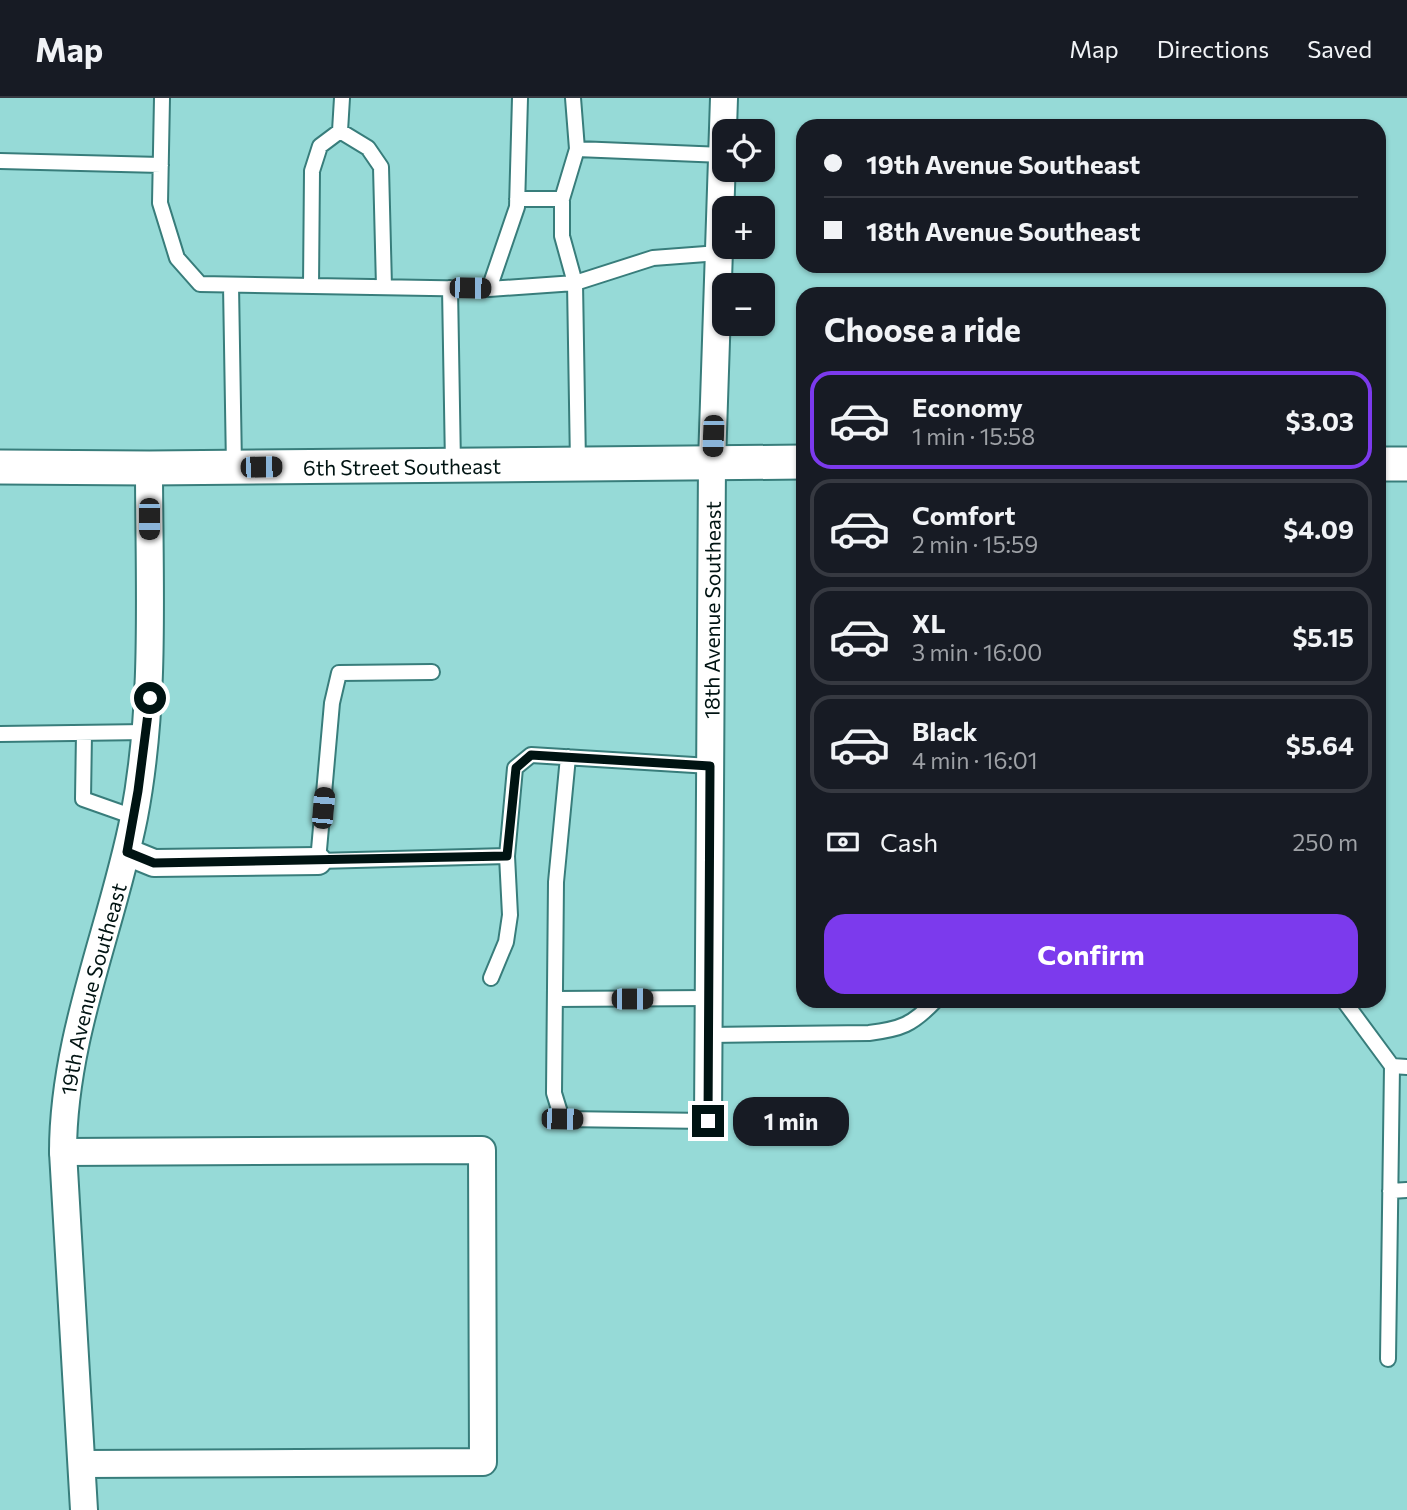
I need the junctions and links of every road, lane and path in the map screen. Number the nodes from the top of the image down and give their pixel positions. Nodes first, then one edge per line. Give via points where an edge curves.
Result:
1 (162, 98) edge
2 (342, 98) edge
3 (520, 98) edge
4 (573, 98) edge
5 (724, 98) edge
6 (724, 119) edge
7 (341, 131) junction
8 (577, 149) junction
9 (712, 155) edge
10 (0, 162) edge
11 (161, 165) junction
12 (516, 199) junction
13 (562, 199) junction
14 (712, 254) edge
15 (719, 259) edge
16 (575, 283) junction
17 (231, 285) junction
18 (312, 286) junction
19 (384, 287) junction
20 (450, 288) junction
21 (489, 289) junction
22 (712, 462) junction
23 (796, 462) edge
24 (578, 464) junction
25 (1386, 464) edge
26 (1407, 464) edge
27 (453, 465) junction
28 (0, 467) edge
29 (234, 467) junction
30 (149, 468) junction
31 (432, 672) dead end
32 (146, 732) junction
33 (84, 733) junction
34 (0, 734) edge
35 (568, 757) junction
36 (710, 766) junction
37 (134, 817) junction
38 (127, 852) junction
39 (507, 856) junction
40 (318, 861) junction
41 (491, 978) dead end
42 (709, 998) junction
43 (555, 999) junction
44 (928, 1008) edge
45 (1350, 1008) edge
46 (709, 1035) junction
47 (1400, 1067) edge
48 (708, 1121) joint
49 (63, 1152) junction
50 (1407, 1190) edge
51 (1390, 1191) junction
52 (1388, 1359) dead end
53 (82, 1464) junction
54 (83, 1510) edge

1 - 11 lane
2 - 7 lane
3 - 12 lane
4 - 8 lane
5 - 6 street, 18th Avenue Southeast
7 - 18 lane via 320,146 313,171
7 - 19 lane via 368,148 381,167
8 - 9 lane
8 - 13 lane
10 - 11 lane
11 - 17 lane via 160,203 177,258 200,284
12 - 13 lane
12 - 21 lane
13 - 16 lane via 562,236
14 - 16 lane via 653,258
15 - 22 street, 18th Avenue Southeast
16 - 21 lane
16 - 24 lane
17 - 18 lane
17 - 29 lane
18 - 19 lane
19 - 20 lane
20 - 21 lane
20 - 27 lane
22 - 23 street, 6th Street Southeast
22 - 24 street, 6th Street Southeast
22 - 36 street, 18th Avenue Southeast
24 - 27 street, 6th Street Southeast
25 - 26 street
27 - 29 street, 6th Street Southeast
28 - 30 street, 6th Street Southeast
29 - 30 street, 6th Street Southeast
30 - 32 street, 19th Avenue Southeast via 150,698
31 - 40 lane via 339,673 332,703
32 - 33 lane
32 - 37 street, 19th Avenue Southeast
33 - 34 lane
33 - 37 lane via 83,799
35 - 36 lane
35 - 39 lane via 531,755 516,768
35 - 43 lane via 556,882
36 - 42 street, 18th Avenue Southeast
37 - 38 street, 19th Avenue Southeast
38 - 40 street via 154,863
38 - 49 street, 19th Avenue Southeast via 70,1068
39 - 40 lane
39 - 41 lane via 510,915 506,942
42 - 43 lane
42 - 46 street, 18th Avenue Southeast
43 - 48 lane via 554,1093 562,1119
44 - 46 lane via 894,1030
45 - 47 lane
46 - 48 street, 18th Avenue Southeast
47 - 51 lane
49 - 53 street, 19th Avenue Southeast
49 - 53 street via 482,1150 483,1462
50 - 51 lane
51 - 52 lane
53 - 54 street, 19th Avenue Southeast

